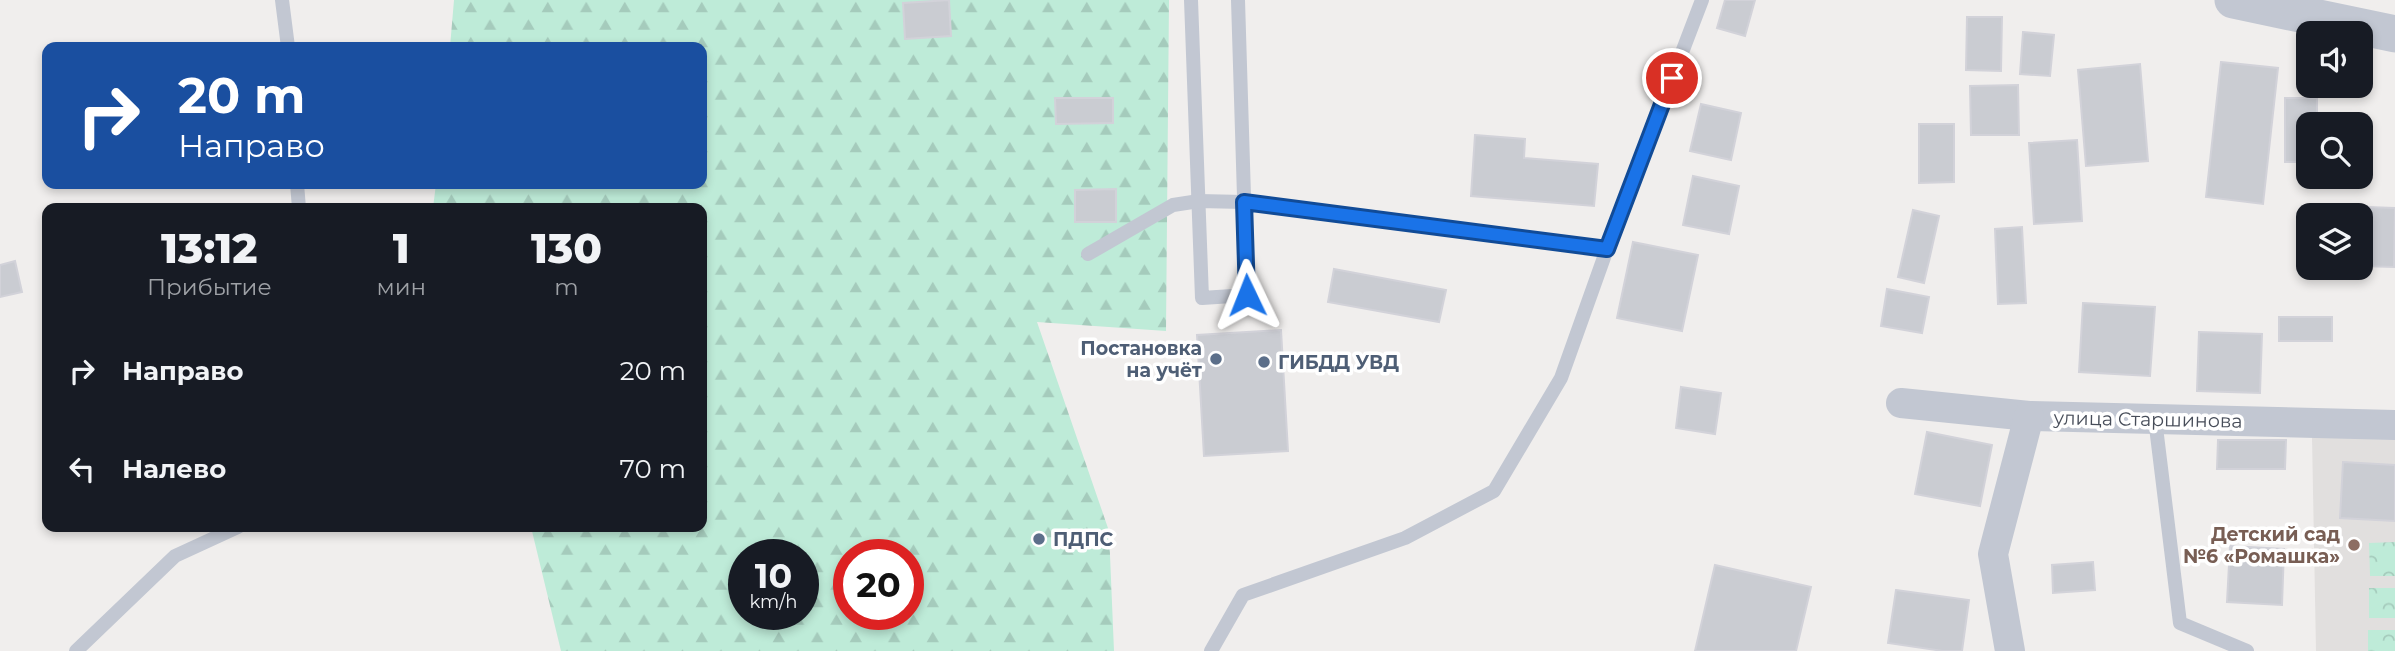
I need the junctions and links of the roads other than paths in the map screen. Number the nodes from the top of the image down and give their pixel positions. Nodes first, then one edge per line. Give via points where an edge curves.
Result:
1 (282, 0) edge
2 (1191, 0) edge
3 (1237, 0) edge
4 (1702, 0) edge
5 (2233, 0) edge
6 (2395, 34) edge
7 (287, 42) edge
8 (1199, 201) junction
9 (1244, 202) junction
10 (1607, 249) junction
11 (1088, 254) dead end
12 (1901, 403) dead end
13 (2029, 416) junction
14 (2155, 419) junction
15 (2395, 425) edge
16 (227, 532) edge
17 (76, 651) edge
18 (1211, 651) edge
19 (2010, 651) edge
20 (2247, 651) edge

1 - 7 lane
2 - 8 lane
3 - 9 lane
4 - 10 lane
5 - 6 street
8 - 9 lane
8 - 9 lane via 1202,298 1247,295
8 - 11 lane via 1173,205
9 - 10 lane
10 - 18 lane via 1561,378 1494,491 1405,538 1243,595
12 - 13 street, улица Старшинова
13 - 14 street, улица Старшинова
13 - 19 street via 1993,554
14 - 15 street, улица Старшинова
14 - 20 lane via 2180,623
16 - 17 lane via 175,556

